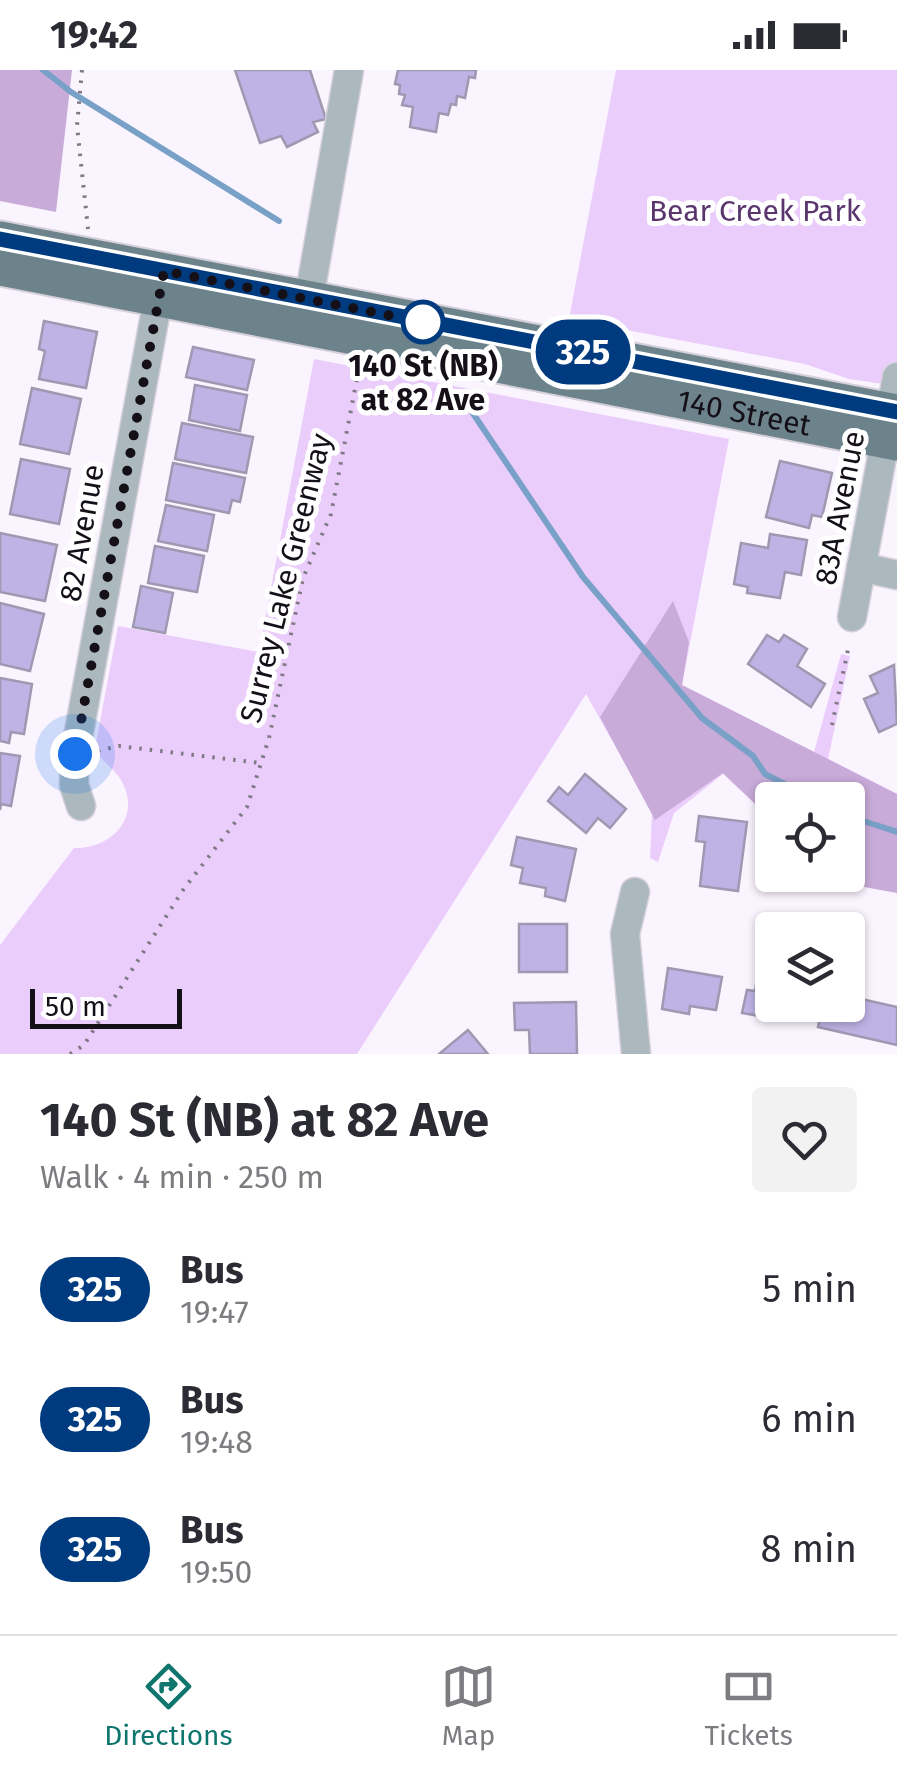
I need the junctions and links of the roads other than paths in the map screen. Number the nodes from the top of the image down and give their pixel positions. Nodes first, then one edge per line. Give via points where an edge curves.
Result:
1 (349, 70) edge
2 (0, 240) edge
3 (0, 268) edge
4 (161, 285) junction
5 (308, 299) junction
6 (893, 417) edge
7 (861, 567) junction
8 (897, 575) edge
9 (851, 631) road end
10 (81, 806) dead end
11 (635, 892) dead end
12 (636, 1054) edge

1 - 5 street
2 - 4 main road, 140 Street
3 - 4 main road, 140 Street
4 - 5 main road, 140 Street
4 - 6 main road, 140 Street
4 - 10 street, 82 Avenue via 75,754
5 - 6 main road, 140 Street
6 - 7 street, 83A Avenue
7 - 8 street
7 - 9 street, 83A Avenue
11 - 12 street via 625,934

